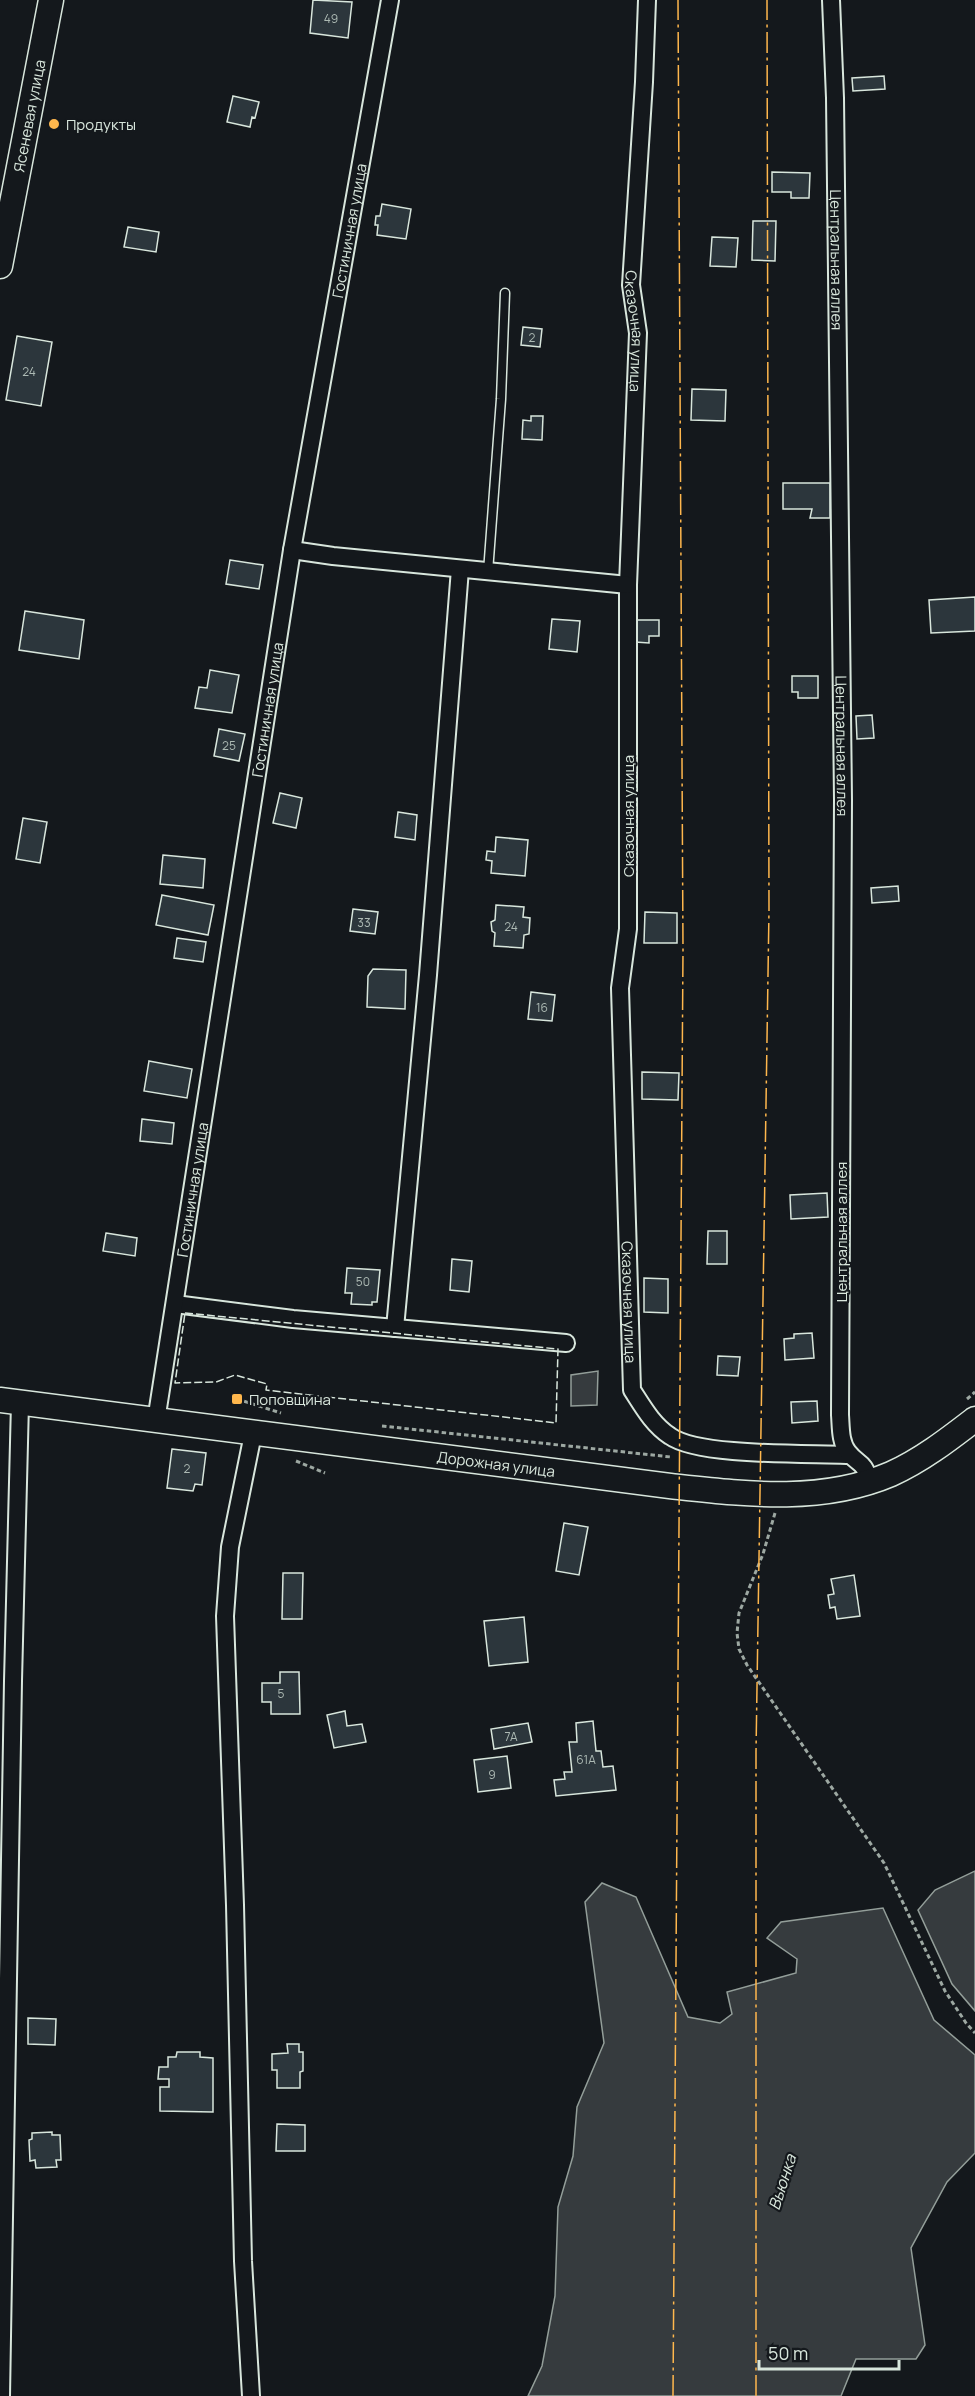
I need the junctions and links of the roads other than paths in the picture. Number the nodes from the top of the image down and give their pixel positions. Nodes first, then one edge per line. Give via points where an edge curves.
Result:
1 (51, 0) edge
2 (390, 0) edge
3 (647, 0) edge
4 (831, 0) edge
5 (0, 266) edge
6 (505, 293) dead end
7 (292, 550) junction
8 (460, 569) junction
9 (488, 572) junction
10 (628, 585) junction
11 (175, 1304) junction
12 (395, 1328) junction
13 (566, 1343) dead end
14 (10, 1402) edge
15 (967, 1412) edge
16 (156, 1421) junction
17 (253, 1434) junction
18 (849, 1455) junction
19 (870, 1482) junction
20 (1, 2279) edge
21 (1, 2396) edge
22 (252, 2396) edge

1 - 5 main road, Ясеневая улица
2 - 7 street, Гостиничная улица
3 - 10 street, Сказочная улица via 631,285 638,333
4 - 18 street, Центральная аллея via 843,800 840,1415 843,1446
6 - 9 lane
7 - 8 street
7 - 11 street, Гостиничная улица
8 - 9 street
8 - 12 street
9 - 10 street
10 - 18 street, Сказочная улица via 628,929 620,988 632,1390 650,1419 671,1438 709,1449
11 - 12 street
11 - 16 street, Гостиничная улица
12 - 13 street
14 - 16 main road, Дорожная улица
14 - 20 street
15 - 19 main road, Дорожная улица via 909,1465
16 - 17 main road, Дорожная улица
17 - 19 main road, Дорожная улица via 735,1493 813,1493
17 - 22 street via 230,1547 225,1616 243,2250
18 - 19 street, Центральная аллея via 862,1463
20 - 21 street

